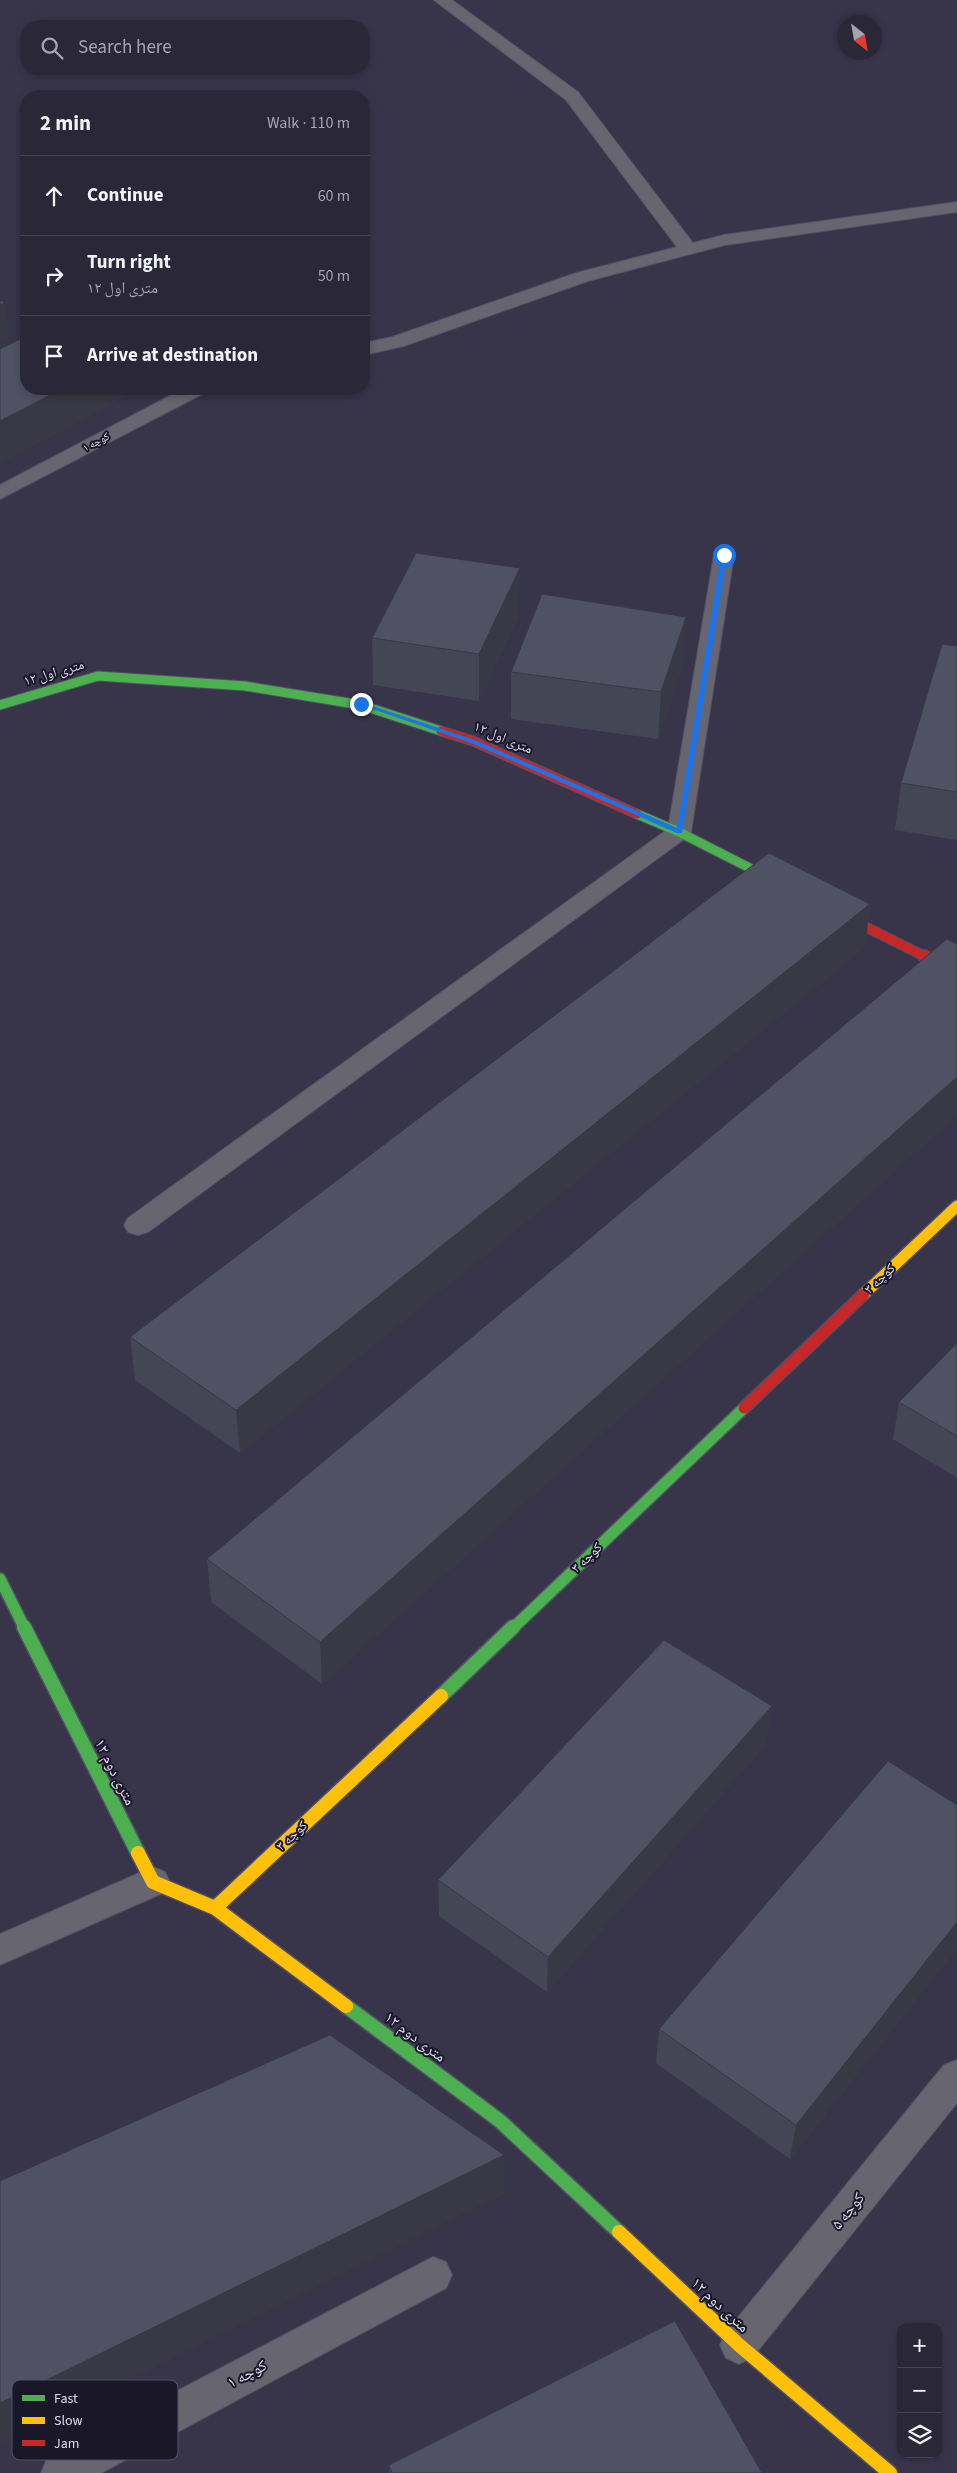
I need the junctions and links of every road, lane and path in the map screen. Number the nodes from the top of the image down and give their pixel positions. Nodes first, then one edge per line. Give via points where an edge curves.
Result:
1 (442, 0) edge
2 (957, 207) edge
3 (688, 250) junction
4 (370, 348) edge
5 (183, 395) edge
6 (0, 493) edge
7 (724, 555) dead end
8 (0, 705) edge
9 (680, 832) junction
10 (792, 889) edge
11 (827, 907) edge
12 (957, 973) edge
13 (957, 1206) edge
14 (138, 1225) dead end
15 (0, 1579) edge
16 (153, 1882) junction
17 (215, 1908) junction
18 (0, 1950) edge
19 (957, 2076) edge
20 (433, 2275) dead end
21 (739, 2345) junction
22 (178, 2410) edge
23 (84, 2460) edge
24 (60, 2473) edge
25 (890, 2473) edge

1 - 3 street via 572,96
2 - 3 street via 724,240
3 - 4 street via 582,277 397,342
5 - 6 street, کوچه ۱
7 - 9 street
8 - 9 street, ۱۲ متری اول via 98,676 245,686 361,704 473,741
9 - 10 street, ۱۲ متری اول
9 - 14 street
11 - 12 street
13 - 17 street, کوچه ۳
15 - 16 street, ۱۲ متری دوم
16 - 17 street, ۱۲ متری دوم
16 - 18 street
17 - 21 street, ۱۲ متری دوم via 500,2121
19 - 21 street, کوچه ۵
20 - 22 street, کوچه ۱
21 - 25 street, ۱۲ متری دوم
23 - 24 street, کوچه ۱

